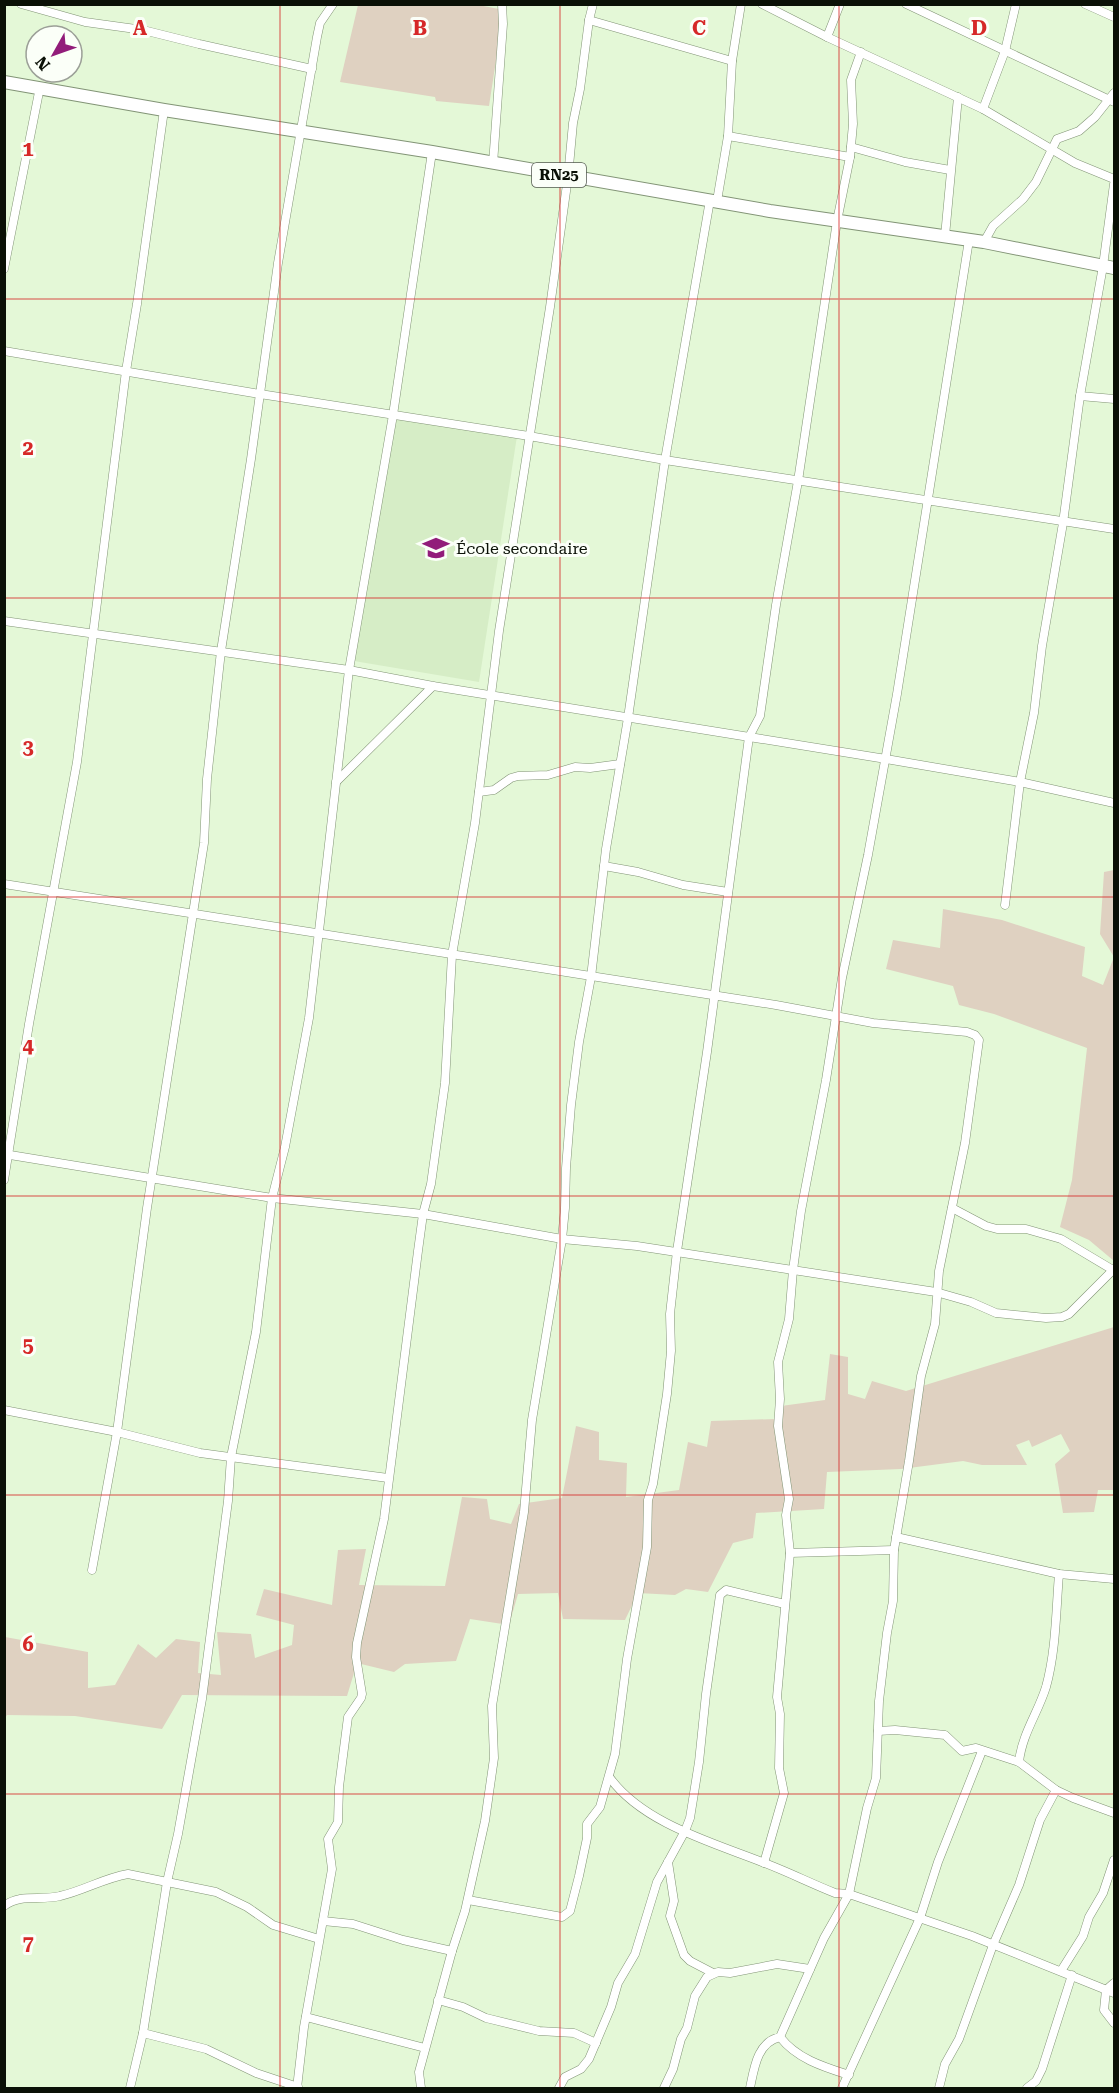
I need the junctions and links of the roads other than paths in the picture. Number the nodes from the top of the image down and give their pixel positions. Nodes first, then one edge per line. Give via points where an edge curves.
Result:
1 (21, 4) edge
2 (333, 4) edge
3 (502, 4) edge
4 (593, 4) edge
5 (741, 4) edge
6 (762, 4) edge
7 (840, 4) edge
8 (906, 4) edge
9 (1016, 4) edge
10 (1085, 4) edge
11 (1114, 17) edge
12 (589, 20) junction
13 (827, 37) junction
14 (1005, 51) junction
15 (861, 52) junction
16 (732, 61) junction
17 (312, 69) junction
18 (4, 82) edge
19 (40, 87) junction
20 (958, 97) junction
21 (1113, 98) edge
22 (983, 109) junction
23 (164, 110) junction
24 (300, 132) junction
25 (728, 136) junction
26 (851, 147) junction
27 (1051, 148) junction
28 (432, 152) junction
29 (850, 157) junction
30 (493, 164) junction
31 (950, 170) junction
32 (568, 177) junction
33 (1114, 179) edge
34 (1114, 184) edge
35 (1113, 195) edge
36 (713, 201) junction
37 (837, 220) junction
38 (945, 236) junction
39 (969, 240) junction
40 (984, 242) junction
41 (1109, 267) edge
42 (4, 269) edge
43 (4, 351) edge
44 (126, 371) junction
45 (260, 394) junction
46 (1080, 396) junction
47 (1114, 399) edge
48 (393, 416) junction
49 (530, 436) junction
50 (665, 460) junction
51 (798, 481) junction
52 (928, 500) junction
53 (1063, 523) junction
54 (1114, 530) edge
55 (4, 621) edge
56 (93, 632) junction
57 (221, 651) junction
58 (349, 670) junction
59 (433, 686) junction
60 (491, 695) junction
61 (628, 718) junction
62 (749, 737) junction
63 (886, 759) junction
64 (620, 764) junction
65 (336, 782) junction
66 (1020, 782) junction
67 (479, 792) junction
68 (1114, 803) edge
69 (604, 866) junction
70 (4, 884) edge
71 (728, 892) junction
72 (53, 893) junction
73 (1005, 905) dead end
74 (193, 913) junction
75 (318, 933) junction
76 (452, 954) junction
77 (591, 977) junction
78 (714, 996) junction
79 (837, 1015) junction
80 (6, 1155) edge
81 (152, 1178) junction
82 (4, 1180) edge
83 (272, 1198) junction
84 (952, 1208) junction
85 (423, 1214) junction
86 (562, 1239) junction
87 (677, 1251) junction
88 (1114, 1269) edge
89 (793, 1270) junction
90 (936, 1292) junction
91 (4, 1410) edge
92 (117, 1432) junction
93 (231, 1457) junction
94 (388, 1478) junction
95 (896, 1537) junction
96 (894, 1550) junction
97 (790, 1554) junction
98 (92, 1570) dead end
99 (1059, 1574) junction
100 (1114, 1579) edge
101 (785, 1605) junction
102 (878, 1731) junction
103 (982, 1751) junction
104 (1019, 1762) junction
105 (610, 1778) junction
106 (1056, 1790) junction
107 (621, 1792) junction
108 (603, 1797) junction
109 (1114, 1813) edge
110 (685, 1831) junction
111 (1114, 1860) edge
112 (668, 1862) junction
113 (764, 1863) junction
114 (167, 1882) junction
115 (849, 1894) junction
116 (468, 1900) junction
117 (4, 1906) edge
118 (920, 1918) junction
119 (323, 1921) junction
120 (319, 1939) junction
121 (993, 1945) junction
122 (452, 1951) junction
123 (810, 1969) junction
124 (1061, 1971) junction
125 (713, 1972) junction
126 (1072, 1975) junction
127 (1114, 1983) edge
128 (1106, 1990) junction
129 (1114, 1993) edge
130 (438, 2000) junction
131 (306, 2017) junction
132 (1114, 2023) edge
133 (143, 2033) junction
134 (780, 2037) junction
135 (596, 2043) junction
136 (425, 2048) junction
137 (849, 2075) junction
138 (130, 2088) edge
139 (298, 2088) edge
140 (421, 2088) edge
141 (559, 2088) edge
142 (664, 2088) edge
143 (750, 2088) edge
144 (842, 2088) edge
145 (939, 2088) edge
146 (1027, 2088) edge

1 - 17 street via 86,22 143,30
2 - 17 street via 320,23
3 - 30 street
4 - 12 street
5 - 16 street
6 - 13 street
7 - 13 street
8 - 14 street
9 - 14 street
10 - 11 street
12 - 16 street
12 - 32 street
13 - 15 street
14 - 21 street
14 - 22 street
15 - 20 street
15 - 26 street via 850,80
16 - 25 street
17 - 24 street
18 - 19 main road, RN25
19 - 23 main road, RN25
19 - 42 street
20 - 22 street
20 - 31 street
21 - 27 street via 1079,131 1059,137
22 - 27 street
23 - 24 main road, RN25
23 - 44 street
24 - 28 main road, RN25
24 - 45 street
25 - 29 street
25 - 36 street
26 - 29 street
26 - 31 street
27 - 33 street
27 - 40 street via 1036,182 993,226
28 - 30 main road, RN25
28 - 48 street
29 - 37 street
30 - 32 main road, RN25
31 - 38 street
32 - 36 main road, RN25
32 - 49 street
34 - 35 street
35 - 41 street
36 - 37 main road, RN25
36 - 50 street
37 - 38 main road, RN25
37 - 51 street
38 - 39 main road, RN25
39 - 40 main road, RN25
39 - 52 street
40 - 41 main road, RN25
41 - 46 street
43 - 44 street
44 - 45 street
44 - 56 street
45 - 48 street
45 - 57 street
46 - 47 street
46 - 53 street
48 - 49 street
48 - 58 street
49 - 50 street
49 - 60 street
50 - 51 street
50 - 61 street
51 - 52 street
51 - 62 street via 760,716
52 - 53 street
52 - 63 street
53 - 54 street
53 - 66 street
55 - 56 street
56 - 57 street
56 - 72 street via 77,762
57 - 58 street
57 - 74 street via 204,843
58 - 59 street
58 - 65 street
59 - 60 street
59 - 65 street
60 - 61 street
60 - 67 street
61 - 62 street
61 - 64 street
62 - 63 street
62 - 71 street
63 - 66 street
63 - 79 street
64 - 67 street via 575,767 548,776 518,776 494,790
64 - 69 street
65 - 75 street
66 - 68 street
66 - 73 street
67 - 76 street
69 - 71 street
69 - 77 street
70 - 72 street
71 - 78 street
72 - 74 street
72 - 80 street
74 - 75 street
74 - 81 street
75 - 76 street
75 - 83 street via 309,1018
76 - 77 street
76 - 85 street via 445,1083
77 - 78 street
77 - 86 street via 571,1105
78 - 79 street
78 - 87 street
79 - 84 street via 884,1025 967,1032 979,1040
79 - 89 street
80 - 81 street
80 - 82 street
81 - 83 street
81 - 92 street
83 - 85 street
83 - 93 street via 256,1332
84 - 88 street via 986,1227 1026,1229 1068,1241
84 - 90 street
85 - 86 street
85 - 94 street
86 - 87 street
86 - 116 street via 532,1420 524,1512 493,1695 494,1758
87 - 89 street
87 - 105 street via 667,1394 648,1500 647,1547
88 - 90 street via 1068,1314 1055,1318 996,1312
89 - 90 street
89 - 97 street via 789,1319 778,1362 778,1426 789,1499 786,1515
90 - 95 street via 935,1324 921,1376
91 - 92 street
92 - 93 street
92 - 98 street
93 - 94 street
93 - 114 street via 207,1666
94 - 119 street via 384,1519 357,1643 362,1694 348,1717 338,1822 328,1839 332,1869
95 - 96 street
95 - 99 street
96 - 97 street
96 - 102 street via 893,1600
97 - 101 street
99 - 100 street
99 - 104 street via 1052,1659
101 - 110 street via 726,1590 720,1595 694,1802
101 - 113 street via 777,1697 779,1768 784,1793
102 - 103 street via 945,1735 962,1751
102 - 115 street via 876,1778
103 - 104 street
103 - 118 street
104 - 106 street
105 - 107 street
105 - 108 street
106 - 109 street
106 - 121 street via 1040,1820 1019,1885
107 - 108 street
107 - 110 street via 646,1812
108 - 116 street via 587,1824 579,1876 567,1915
110 - 112 street
110 - 113 street
111 - 124 street via 1083,1936
112 - 125 street via 674,1901 670,1916 684,1955
112 - 135 street via 651,1896 635,1954 618,1983
113 - 115 street via 835,1893
114 - 117 street via 121,1875 59,1896 21,1898
114 - 120 street via 216,1892 273,1924
114 - 133 street
115 - 118 street
115 - 123 street
116 - 122 street
118 - 121 street
118 - 137 street
119 - 120 street
119 - 122 street via 353,1924
120 - 131 street
121 - 124 street
121 - 145 street
122 - 130 street
123 - 125 street via 777,1964 730,1973
123 - 134 street
124 - 126 street
125 - 142 street via 695,1996
126 - 128 street
126 - 146 street via 1042,2069
127 - 128 street
128 - 129 street
128 - 132 street via 1104,2010
130 - 135 street via 486,2018 539,2031 574,2033
130 - 136 street
131 - 136 street
131 - 139 street
133 - 138 street
133 - 139 street via 206,2049
134 - 137 street via 794,2052 821,2067
134 - 143 street via 764,2047
135 - 141 street via 581,2069 566,2077
136 - 140 street via 419,2072
137 - 144 street

